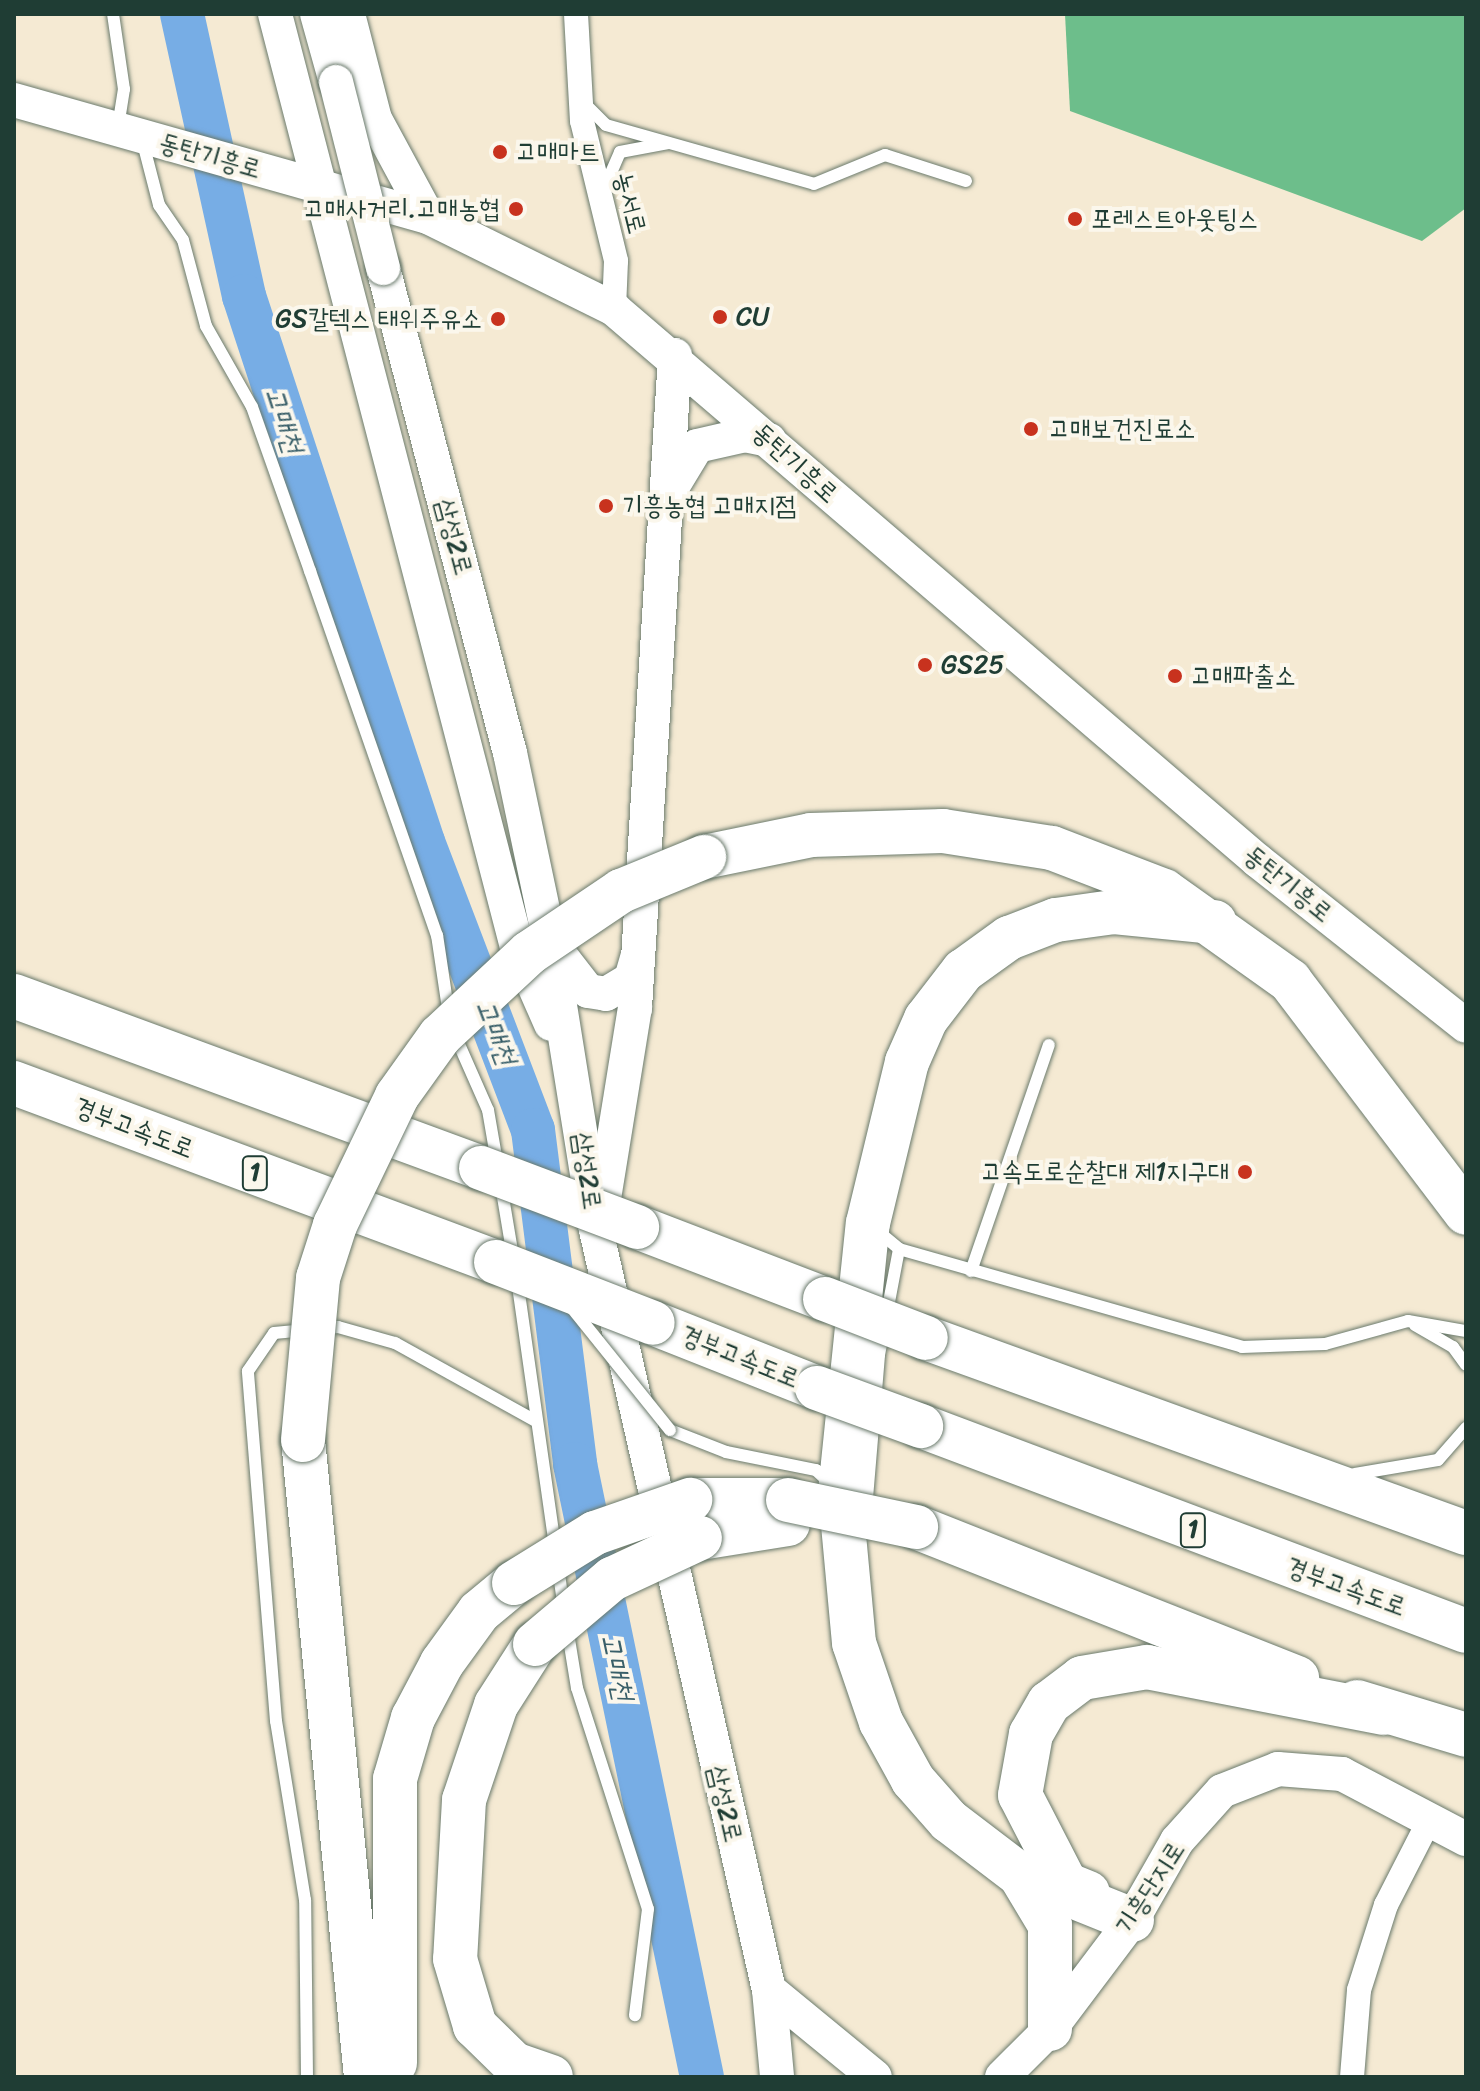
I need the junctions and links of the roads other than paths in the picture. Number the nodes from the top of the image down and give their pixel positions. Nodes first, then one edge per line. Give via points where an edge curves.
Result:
1 (113, 14) edge
2 (275, 14) edge
3 (317, 14) edge
4 (348, 14) edge
5 (576, 14) edge
6 (582, 99) junction
7 (14, 100) edge
8 (139, 136) junction
9 (668, 143) junction
10 (300, 181) junction
11 (966, 181) dead end
12 (602, 204) junction
13 (428, 217) junction
14 (614, 309) junction
15 (675, 355) junction
16 (769, 440) junction
17 (667, 497) junction
18 (1215, 922) junction
19 (550, 943) junction
20 (640, 950) junction
21 (14, 996) edge
22 (1466, 1026) edge
23 (1049, 1045) dead end
24 (1349, 1051) junction
25 (573, 1072) junction
26 (14, 1083) edge
27 (1466, 1170) edge
28 (1466, 1213) edge
29 (616, 1229) junction
30 (880, 1256) junction
31 (971, 1271) junction
32 (552, 1283) junction
33 (1408, 1321) junction
34 (1466, 1331) edge
35 (1466, 1365) edge
36 (534, 1420) junction
37 (1466, 1428) edge
38 (1312, 1474) junction
39 (840, 1492) junction
40 (695, 1519) junction
41 (1466, 1533) edge
42 (865, 1537) dead end
43 (864, 1564) dead end
44 (1466, 1631) edge
45 (1384, 1713) junction
46 (1466, 1735) edge
47 (1429, 1821) junction
48 (1466, 1839) edge
49 (1020, 1875) junction
50 (1066, 1884) junction
51 (1132, 1920) junction
52 (769, 1990) junction
53 (635, 2015) dead end
54 (1050, 2029) junction
55 (307, 2077) edge
56 (366, 2077) edge
57 (396, 2077) edge
58 (551, 2077) edge
59 (777, 2077) edge
60 (875, 2077) edge
61 (1002, 2077) edge
62 (1352, 2077) edge

1 - 8 lane via 124,89
2 - 10 main road
3 - 19 main road, 삼성2로, bridge via 510,753
4 - 13 main road via 375,119
5 - 6 street, 농서로
6 - 9 lane via 606,125
6 - 12 street, 농서로
7 - 8 main road, 동탄기흥로
8 - 10 main road, 동탄기흥로
8 - 36 lane via 159,205 183,240 206,326 252,407 437,935 450,1026 488,1110
9 - 11 lane via 814,184 885,155
9 - 12 lane via 620,152 609,165
10 - 13 main road, 동탄기흥로
10 - 25 main road via 517,947
12 - 14 street, 농서로 via 616,261
13 - 14 main road, 동탄기흥로
14 - 15 main road, 동탄기흥로
15 - 16 main road, 동탄기흥로
15 - 17 main road
16 - 17 main road via 745,435 697,446
16 - 22 main road, 동탄기흥로 via 1258,861
17 - 20 main road
18 - 24 highway via 1290,981
18 - 30 highway via 1114,912 1056,920 1009,938 963,971 926,1019 907,1062 871,1206
18 - 56 highway, bridge via 1089,859 999,837 880,830 704,857 621,891 529,953 440,1036 397,1096 335,1225 318,1278 303,1440
19 - 20 main road via 588,991 606,994 631,979
19 - 25 main road, 삼성2로
20 - 29 main road
21 - 29 highway, bridge via 481,1168
23 - 31 lane
24 - 27 highway
24 - 28 highway
25 - 29 main road, 삼성2로
26 - 32 highway, 경부고속도로 / 1, bridge
29 - 38 highway, bridge
29 - 52 main road, 삼성2로
30 - 31 lane
30 - 39 highway
30 - 42 lane via 879,1355
31 - 33 lane via 1242,1347 1325,1344
32 - 39 lane, bridge via 670,1430 726,1452 816,1470
32 - 44 highway, 경부고속도로 / 1, bridge
33 - 34 lane
33 - 35 lane via 1453,1347
36 - 53 lane via 577,1688 648,1909
36 - 55 lane via 395,1343 338,1327 274,1333 248,1371 276,1721 305,1900
37 - 38 lane via 1438,1460 1413,1469
38 - 41 highway
39 - 49 highway via 854,1643 881,1722 927,1800
40 - 45 highway, bridge via 788,1512 916,1535
40 - 57 highway, bridge via 595,1533 514,1583 479,1612 442,1663 413,1718 395,1779
40 - 58 highway, bridge via 591,1593 535,1644 496,1705 467,1787 455,1959 475,2026 514,2064
43 - 50 lane via 871,1666 907,1752 966,1821 1027,1867
45 - 46 highway
45 - 50 highway via 1147,1667 1082,1678 1049,1703 1019,1769 1027,1820
47 - 48 main road, 기흥단지로
47 - 51 main road, 기흥단지로 via 1342,1774 1278,1769 1222,1791 1163,1861
47 - 62 street via 1386,1905 1359,1990
49 - 51 highway
49 - 54 highway via 1050,1925
50 - 51 highway
51 - 54 main road, 기흥단지로
52 - 59 main road, 삼성2로
52 - 60 main road
54 - 61 main road, 기흥단지로

